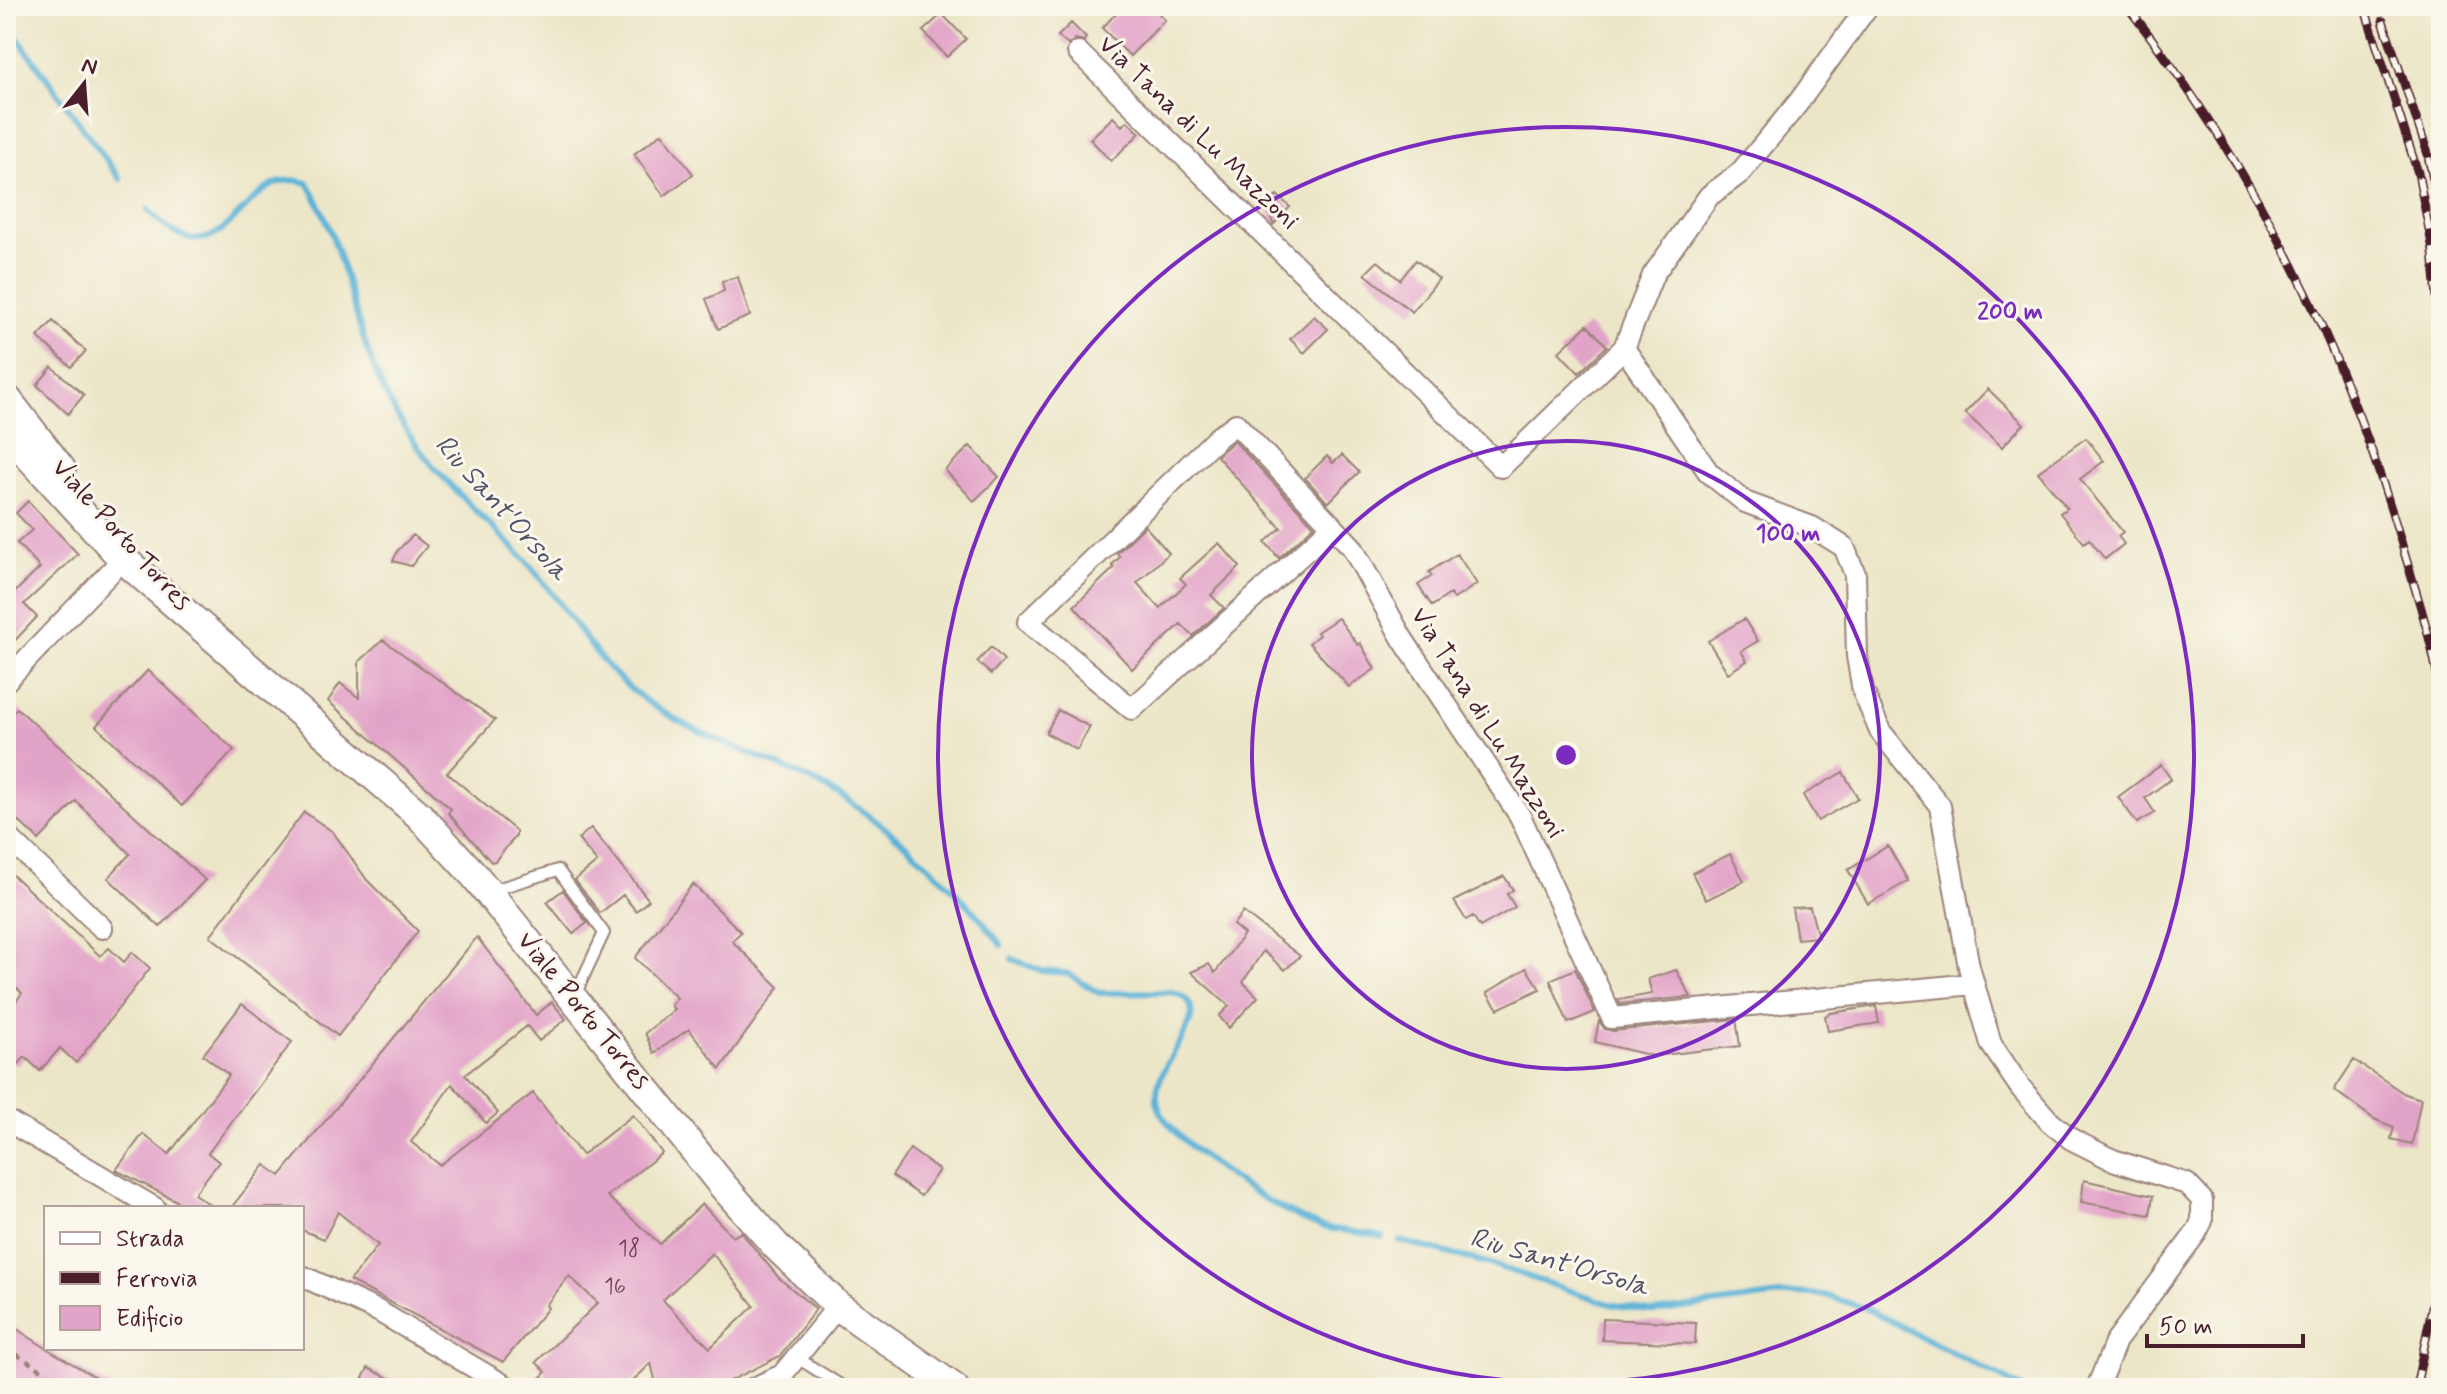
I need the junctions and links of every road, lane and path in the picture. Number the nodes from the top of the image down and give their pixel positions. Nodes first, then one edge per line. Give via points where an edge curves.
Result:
1 (938, 6) edge
2 (1868, 6) edge
3 (922, 16) dead end
4 (1078, 52) dead end
5 (1624, 348) junction
6 (6, 398) edge
7 (6, 431) edge
8 (1333, 526) junction
9 (123, 559) junction
10 (209, 633) junction
11 (6, 681) edge
12 (6, 835) edge
13 (487, 892) junction
14 (102, 928) dead end
15 (1974, 984) junction
16 (573, 999) junction
17 (6, 1120) edge
18 (152, 1206) edge
19 (304, 1277) edge
20 (838, 1306) junction
21 (6, 1348) edge
22 (796, 1357) junction
23 (764, 1386) edge
24 (71, 1388) edge
25 (509, 1388) edge
26 (845, 1388) edge
27 (954, 1388) edge
28 (2097, 1388) edge

1 - 3 path
2 - 5 street, Via Tana di Lu Mazzoni via 1740,173 1709,196 1653,275
4 - 5 street, Via Tana di Lu Mazzoni via 1501,467
5 - 15 street via 1709,473 1745,502 1812,527 1844,547 1855,574 1863,691 1880,731 1940,806
6 - 10 main road, Viale Porto Torres via 57,464
7 - 9 main road, Viale Porto Torres
8 - 8 street, Via Tana di Lu Mazzoni via 1236,424 1028,622 1132,709
8 - 15 street, Via Tana di Lu Mazzoni via 1352,547 1402,638 1520,816 1612,1018
9 - 10 main road, Viale Porto Torres
9 - 11 street
10 - 13 main road, Viale Porto Torres via 419,815
12 - 14 street
13 - 16 main road, Viale Porto Torres
13 - 16 lane via 558,870 604,933
15 - 28 street via 1991,1044 2050,1122 2100,1154 2187,1184 2202,1200 2196,1233 2116,1341
16 - 20 main road, Viale Porto Torres via 723,1186
17 - 18 street
19 - 25 street via 378,1311
20 - 22 street
20 - 27 main road, Viale Porto Torres
21 - 24 path
22 - 23 street
22 - 26 lane

